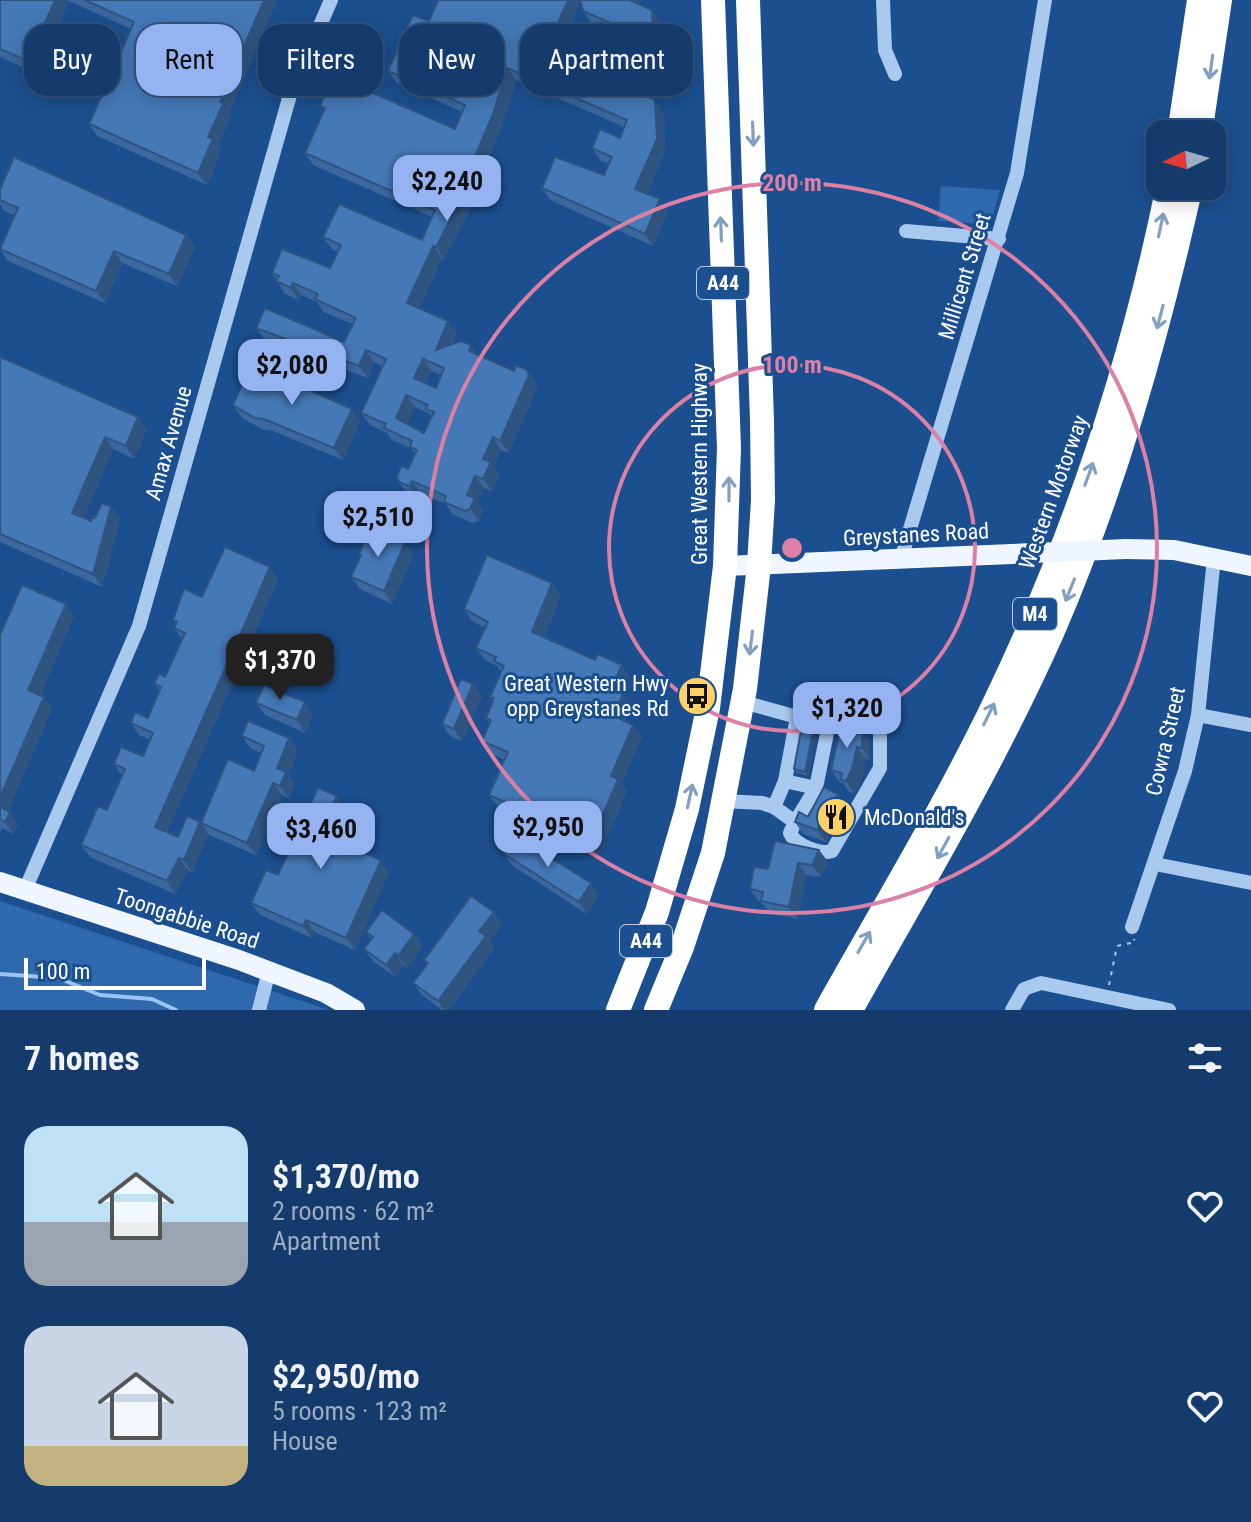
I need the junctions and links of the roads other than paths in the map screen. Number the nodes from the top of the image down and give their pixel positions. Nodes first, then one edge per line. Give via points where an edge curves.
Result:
1 (331, 0) edge
2 (713, 0) edge
3 (748, 0) edge
4 (883, 0) edge
5 (1045, 0) edge
6 (1199, 0) edge
7 (1220, 0) edge
8 (895, 74) dead end
9 (1181, 120) edge
10 (1202, 120) edge
11 (1165, 200) edge
12 (1188, 200) edge
13 (906, 231) dead end
14 (999, 239) junction
15 (1214, 558) junction
16 (901, 559) junction
17 (759, 565) junction
18 (725, 566) junction
19 (1251, 566) edge
20 (743, 702) junction
21 (1198, 715) junction
22 (797, 717) junction
23 (829, 723) junction
24 (1251, 725) edge
25 (785, 781) junction
26 (816, 788) junction
27 (724, 801) junction
28 (774, 807) junction
29 (795, 822) junction
30 (1155, 864) junction
31 (0, 882) edge
32 (1251, 883) edge
33 (25, 890) junction
34 (1132, 927) road end
35 (269, 971) junction
36 (1112, 1002) edge
37 (259, 1010) edge
38 (355, 1010) edge
39 (618, 1010) edge
40 (656, 1010) edge
41 (826, 1010) edge
42 (851, 1010) edge
43 (1012, 1010) edge
44 (1169, 1010) edge

1 - 33 street, Amax Avenue via 290,95 139,626
18 -> 2 highway, Great Western Highway / A44 via 729,448
3 -> 17 highway, A44 via 762,420
4 - 8 street via 885,50
5 - 14 street, Millicent Street via 1017,173
6 - 9 highway
7 -> 10 highway
41 -> 11 highway, Western Motorway / M4 via 967,758 1053,571 1122,373
12 -> 42 highway, M4 via 1134,410 1071,588 991,761
13 - 14 street
14 - 16 street, Millicent Street
15 - 16 main road, Greystanes Road, bridge via 1157,548
15 - 19 main road, Greystanes Road
15 - 21 street, Cowra Street
16 - 17 main road, Greystanes Road
17 - 18 main road, Greystanes Road
17 -> 20 highway, A44
39 -> 18 highway, Great Western Highway / A44 via 657,912 687,809 708,708
20 - 22 street
20 - 27 highway, A44
21 - 24 street
21 - 30 street, Cowra Street
22 - 23 street
22 - 25 street
23 - 26 street
23 - 29 street via 878,726 880,768 832,851 820,852 794,840 790,833
25 - 26 street
25 - 28 street
26 - 29 street
27 - 28 street
27 - 40 highway, A44 via 703,886
28 - 29 street
30 - 32 street
30 - 34 street, Cowra Street
31 - 33 main road, Toongabbie Road
33 - 35 main road, Toongabbie Road
35 - 37 street
35 - 38 main road, Toongabbie Road
36 - 43 street via 1041,983 1024,989
36 - 44 street

